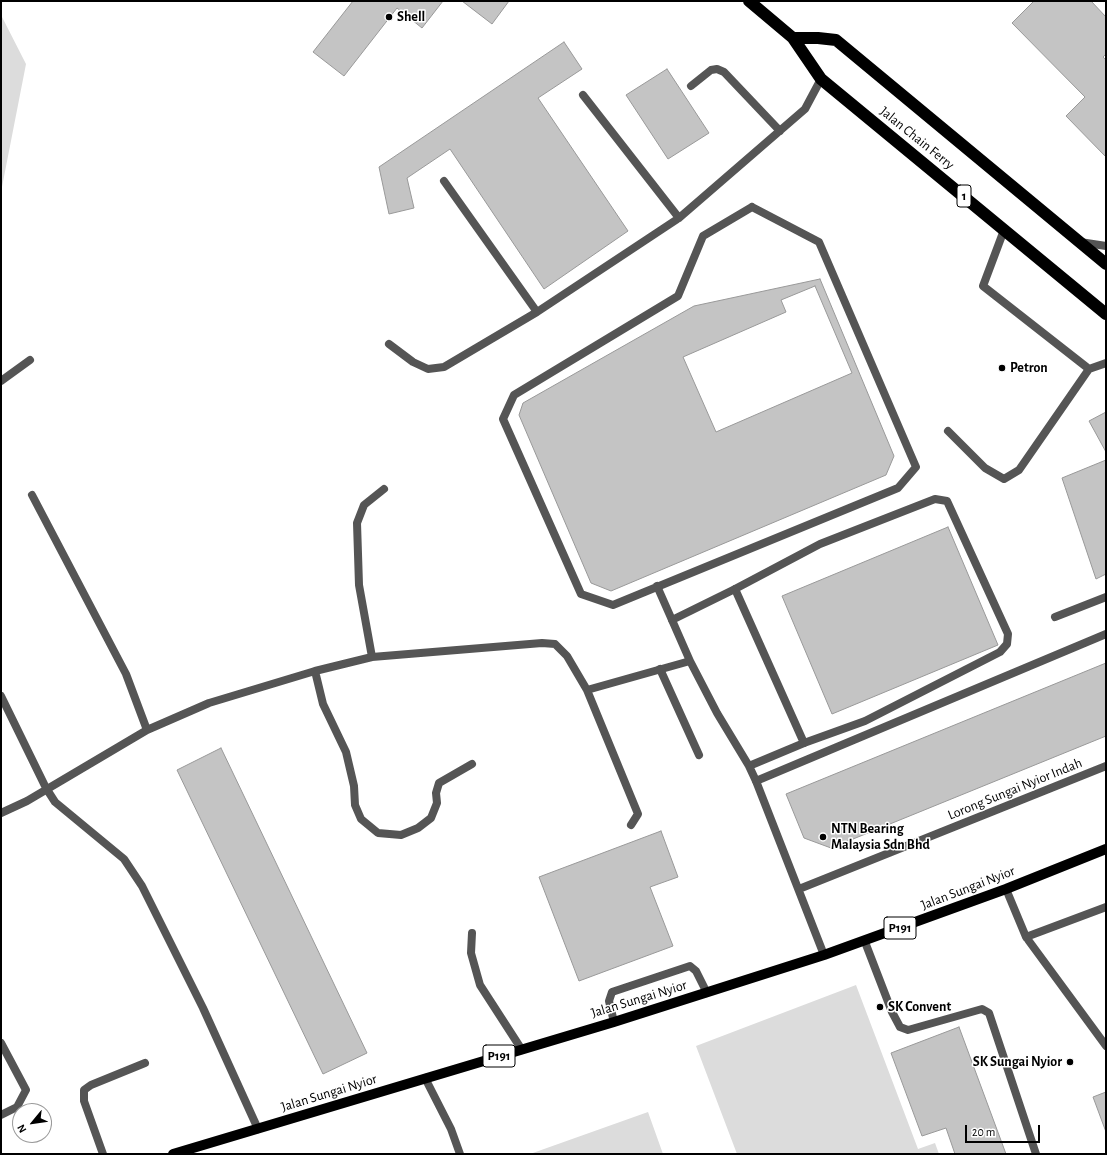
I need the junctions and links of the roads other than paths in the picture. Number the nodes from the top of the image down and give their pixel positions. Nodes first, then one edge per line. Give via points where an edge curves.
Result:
1 (749, 1) edge
2 (793, 38) junction
3 (821, 79) junction
4 (691, 86) dead end
5 (583, 95) dead end
6 (780, 131) junction
7 (444, 181) dead end
8 (679, 218) junction
9 (1004, 230) junction
10 (1080, 242) junction
11 (1106, 246) edge
12 (1106, 264) edge
13 (537, 312) junction
14 (1106, 314) edge
15 (389, 344) dead end
16 (30, 360) dead end
17 (1106, 364) edge
18 (1089, 369) junction
19 (1, 381) edge
20 (948, 431) dead end
21 (384, 489) dead end
22 (32, 495) dead end
23 (657, 586) junction
24 (735, 589) junction
25 (1106, 596) edge
26 (1055, 617) dead end
27 (672, 620) junction
28 (1106, 634) edge
29 (372, 657) junction
30 (690, 661) junction
31 (660, 669) junction
32 (315, 671) junction
33 (587, 690) junction
34 (1, 696) edge
35 (147, 730) junction
36 (804, 743) junction
37 (699, 756) dead end
38 (472, 764) dead end
39 (750, 766) junction
40 (1106, 766) edge
41 (756, 780) junction
42 (46, 788) junction
43 (1, 813) edge
44 (631, 825) dead end
45 (1106, 849) edge
46 (799, 888) junction
47 (1006, 889) junction
48 (1106, 907) edge
49 (472, 933) dead end
50 (1026, 937) junction
51 (865, 942) junction
52 (824, 955) junction
53 (707, 993) junction
54 (614, 1022) junction
55 (1, 1043) edge
56 (1106, 1046) edge
57 (522, 1050) junction
58 (145, 1063) dead end
59 (425, 1078) junction
60 (1, 1115) edge
61 (258, 1129) junction
62 (103, 1154) edge
63 (172, 1154) edge
64 (460, 1154) edge
65 (1036, 1154) edge

1 - 2 highway, Jalan Chain Ferry / 1
2 - 3 highway, Jalan Chain Ferry / 1
2 - 10 highway, Jalan Chain Ferry via 836,40
3 - 6 street via 805,109
3 - 9 highway, Jalan Chain Ferry / 1
4 - 6 street via 711,70 724,72
5 - 8 street
6 - 8 street
7 - 13 street
8 - 13 street
9 - 14 highway, Jalan Chain Ferry / 1
9 - 18 street via 982,286
10 - 11 street
10 - 12 highway, Jalan Chain Ferry
13 - 15 street via 444,367 428,369 413,362
16 - 19 street
17 - 18 street
18 - 20 street via 1019,470 1004,479 985,468
21 - 29 street via 364,505 357,523 359,585
22 - 35 street via 126,674
23 - 23 street via 613,605 581,594 503,420 514,395 678,296 703,236 752,207 819,242 916,467 898,488
23 - 27 street
24 - 27 street
24 - 36 street
24 - 36 street via 820,544 935,499 947,501 1008,634 1007,644 1000,652 865,722
25 - 26 street
27 - 30 street
28 - 41 street
29 - 32 street
29 - 33 street via 556,644 567,656
30 - 31 street
30 - 39 street via 717,713
31 - 33 street
31 - 37 street
32 - 35 street via 209,703
32 - 38 street via 323,704 346,752 354,786 355,805 361,819 378,833 401,835 418,828 431,818 437,803 439,783
33 - 44 street via 638,814
34 - 42 street
35 - 42 street
36 - 39 street
39 - 41 street
40 - 46 street, Lorong Sungai Nyior Indah
41 - 46 street
42 - 43 street via 27,802
42 - 61 street via 55,802 124,859 142,886 203,1008
45 - 47 main road, Jalan Sungai Nyior / P191
46 - 52 street
47 - 50 street
47 - 51 main road, Jalan Sungai Nyior / P191
48 - 50 street
49 - 57 street via 471,953 480,985
50 - 56 street
51 - 52 main road, Jalan Sungai Nyior / P191
51 - 65 street via 900,1026 908,1030 982,1009 989,1013
52 - 53 main road, Jalan Sungai Nyior / P191
53 - 54 main road, Jalan Sungai Nyior / P191
53 - 54 street via 696,971 690,966 612,992 609,1001
54 - 57 main road, Jalan Sungai Nyior / P191
55 - 60 street via 26,1090 17,1107
57 - 59 main road, Jalan Sungai Nyior / P191
58 - 62 street via 84,1090 84,1101
59 - 61 main road, Jalan Sungai Nyior / P191
59 - 64 street via 451,1129
61 - 63 main road, Jalan Sungai Nyior / P191

